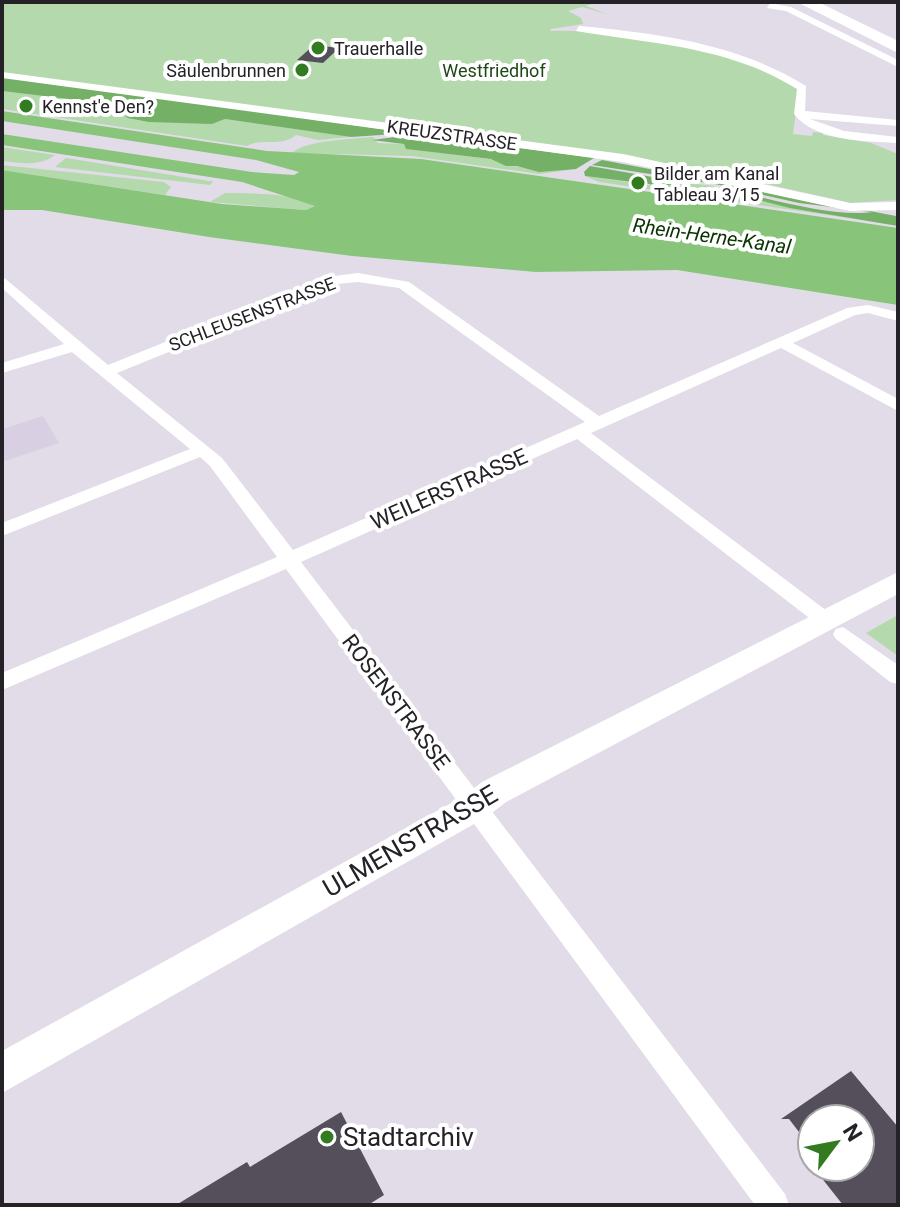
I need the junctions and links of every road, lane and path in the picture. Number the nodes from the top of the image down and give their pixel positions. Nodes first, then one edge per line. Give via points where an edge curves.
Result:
1 (805, 2) edge
2 (836, 2) edge
3 (770, 6) dead end
4 (579, 29) dead end
5 (898, 33) edge
6 (898, 48) edge
7 (898, 64) edge
8 (2, 75) edge
9 (800, 113) junction
10 (898, 123) edge
11 (843, 134) junction
12 (898, 140) edge
13 (898, 152) edge
14 (898, 206) edge
15 (2, 280) edge
16 (898, 317) edge
17 (781, 342) junction
18 (75, 346) junction
19 (2, 368) edge
20 (107, 371) junction
21 (898, 406) edge
22 (597, 423) junction
23 (579, 432) junction
24 (203, 450) junction
25 (2, 530) edge
26 (288, 560) junction
27 (898, 582) edge
28 (834, 627) junction
29 (898, 676) edge
30 (2, 682) edge
31 (476, 806) junction
32 (2, 1073) edge
33 (774, 1205) edge

1 - 6 highway
2 - 5 highway
3 - 7 street via 788,9
4 - 9 street via 641,36 752,62 802,88
8 - 14 street, KREUZSTRASSE via 623,158 850,207
9 - 10 street
9 - 11 street via 809,124
11 - 12 street
11 - 13 street
15 - 18 street, ROSENSTRASSE
16 - 17 street, WEILERSTRASSE via 856,310
17 - 21 street
17 - 22 street, WEILERSTRASSE
18 - 19 street
18 - 20 street, ROSENSTRASSE
20 - 22 street, SCHLEUSENSTRASSE via 332,280 395,282
20 - 24 street, ROSENSTRASSE
22 - 23 street, WEILERSTRASSE
23 - 26 street, WEILERSTRASSE
23 - 28 street
24 - 25 street
24 - 26 street, ROSENSTRASSE
26 - 30 street, WEILERSTRASSE
26 - 31 street, ROSENSTRASSE
27 - 28 street, ULMENSTRASSE
28 - 29 street
28 - 31 street, ULMENSTRASSE via 494,792
31 - 32 street, ULMENSTRASSE
31 - 33 street, ROSENSTRASSE

